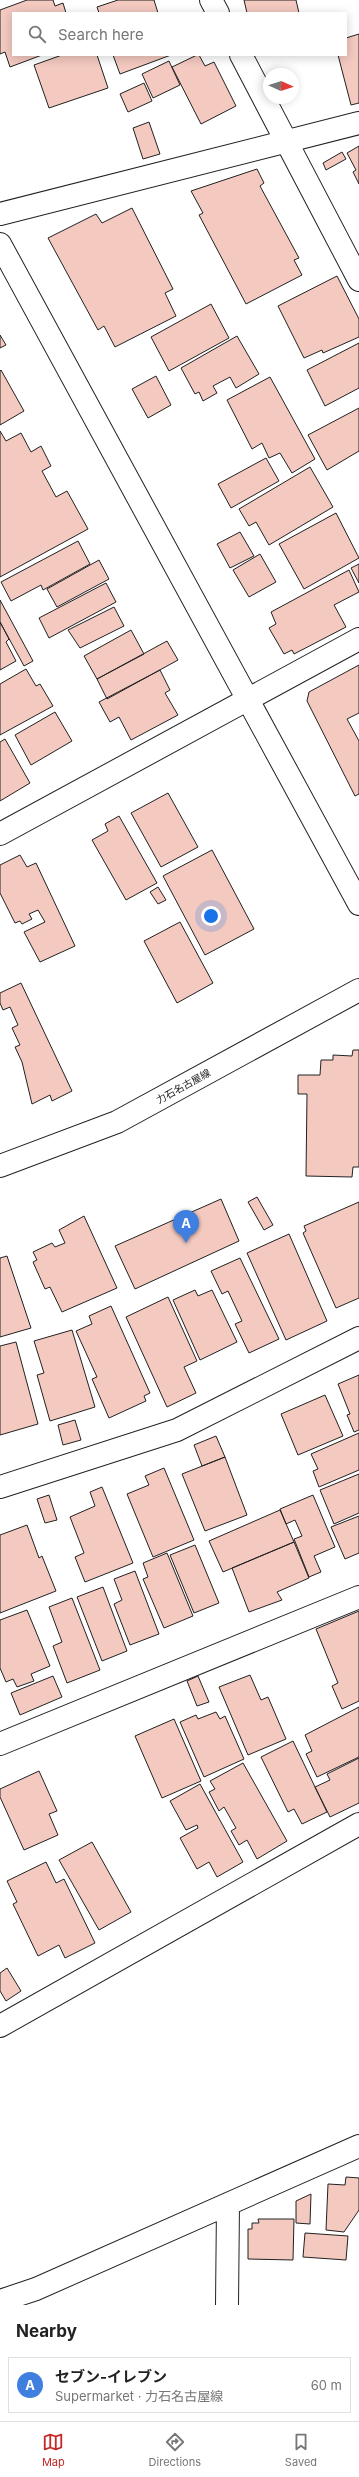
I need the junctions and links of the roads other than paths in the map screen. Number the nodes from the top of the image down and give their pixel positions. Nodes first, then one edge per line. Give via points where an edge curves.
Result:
1 (210, 0) edge
2 (217, 12) edge
3 (242, 56) edge
4 (359, 123) edge
5 (288, 142) junction
6 (0, 214) edge
7 (0, 244) edge
8 (359, 280) edge
9 (359, 639) edge
10 (248, 699) junction
11 (0, 834) edge
12 (359, 904) edge
13 (359, 990) edge
14 (0, 1166) edge
15 (359, 1338) edge
16 (0, 1487) edge
17 (359, 1597) edge
18 (0, 1744) edge
19 (359, 1824) edge
20 (0, 2026) edge
21 (359, 2146) edge
22 (228, 2204) junction
23 (0, 2301) edge
24 (227, 2305) edge

1 - 2 street
3 - 5 street
4 - 5 street
5 - 6 street
5 - 8 street
7 - 10 street
9 - 10 street
10 - 11 street
10 - 12 street
13 - 14 street, 力石名古屋線 via 117,1122
15 - 16 street via 177,1430
17 - 18 street
19 - 20 street
21 - 22 street
22 - 23 street via 36,2289
22 - 24 street

